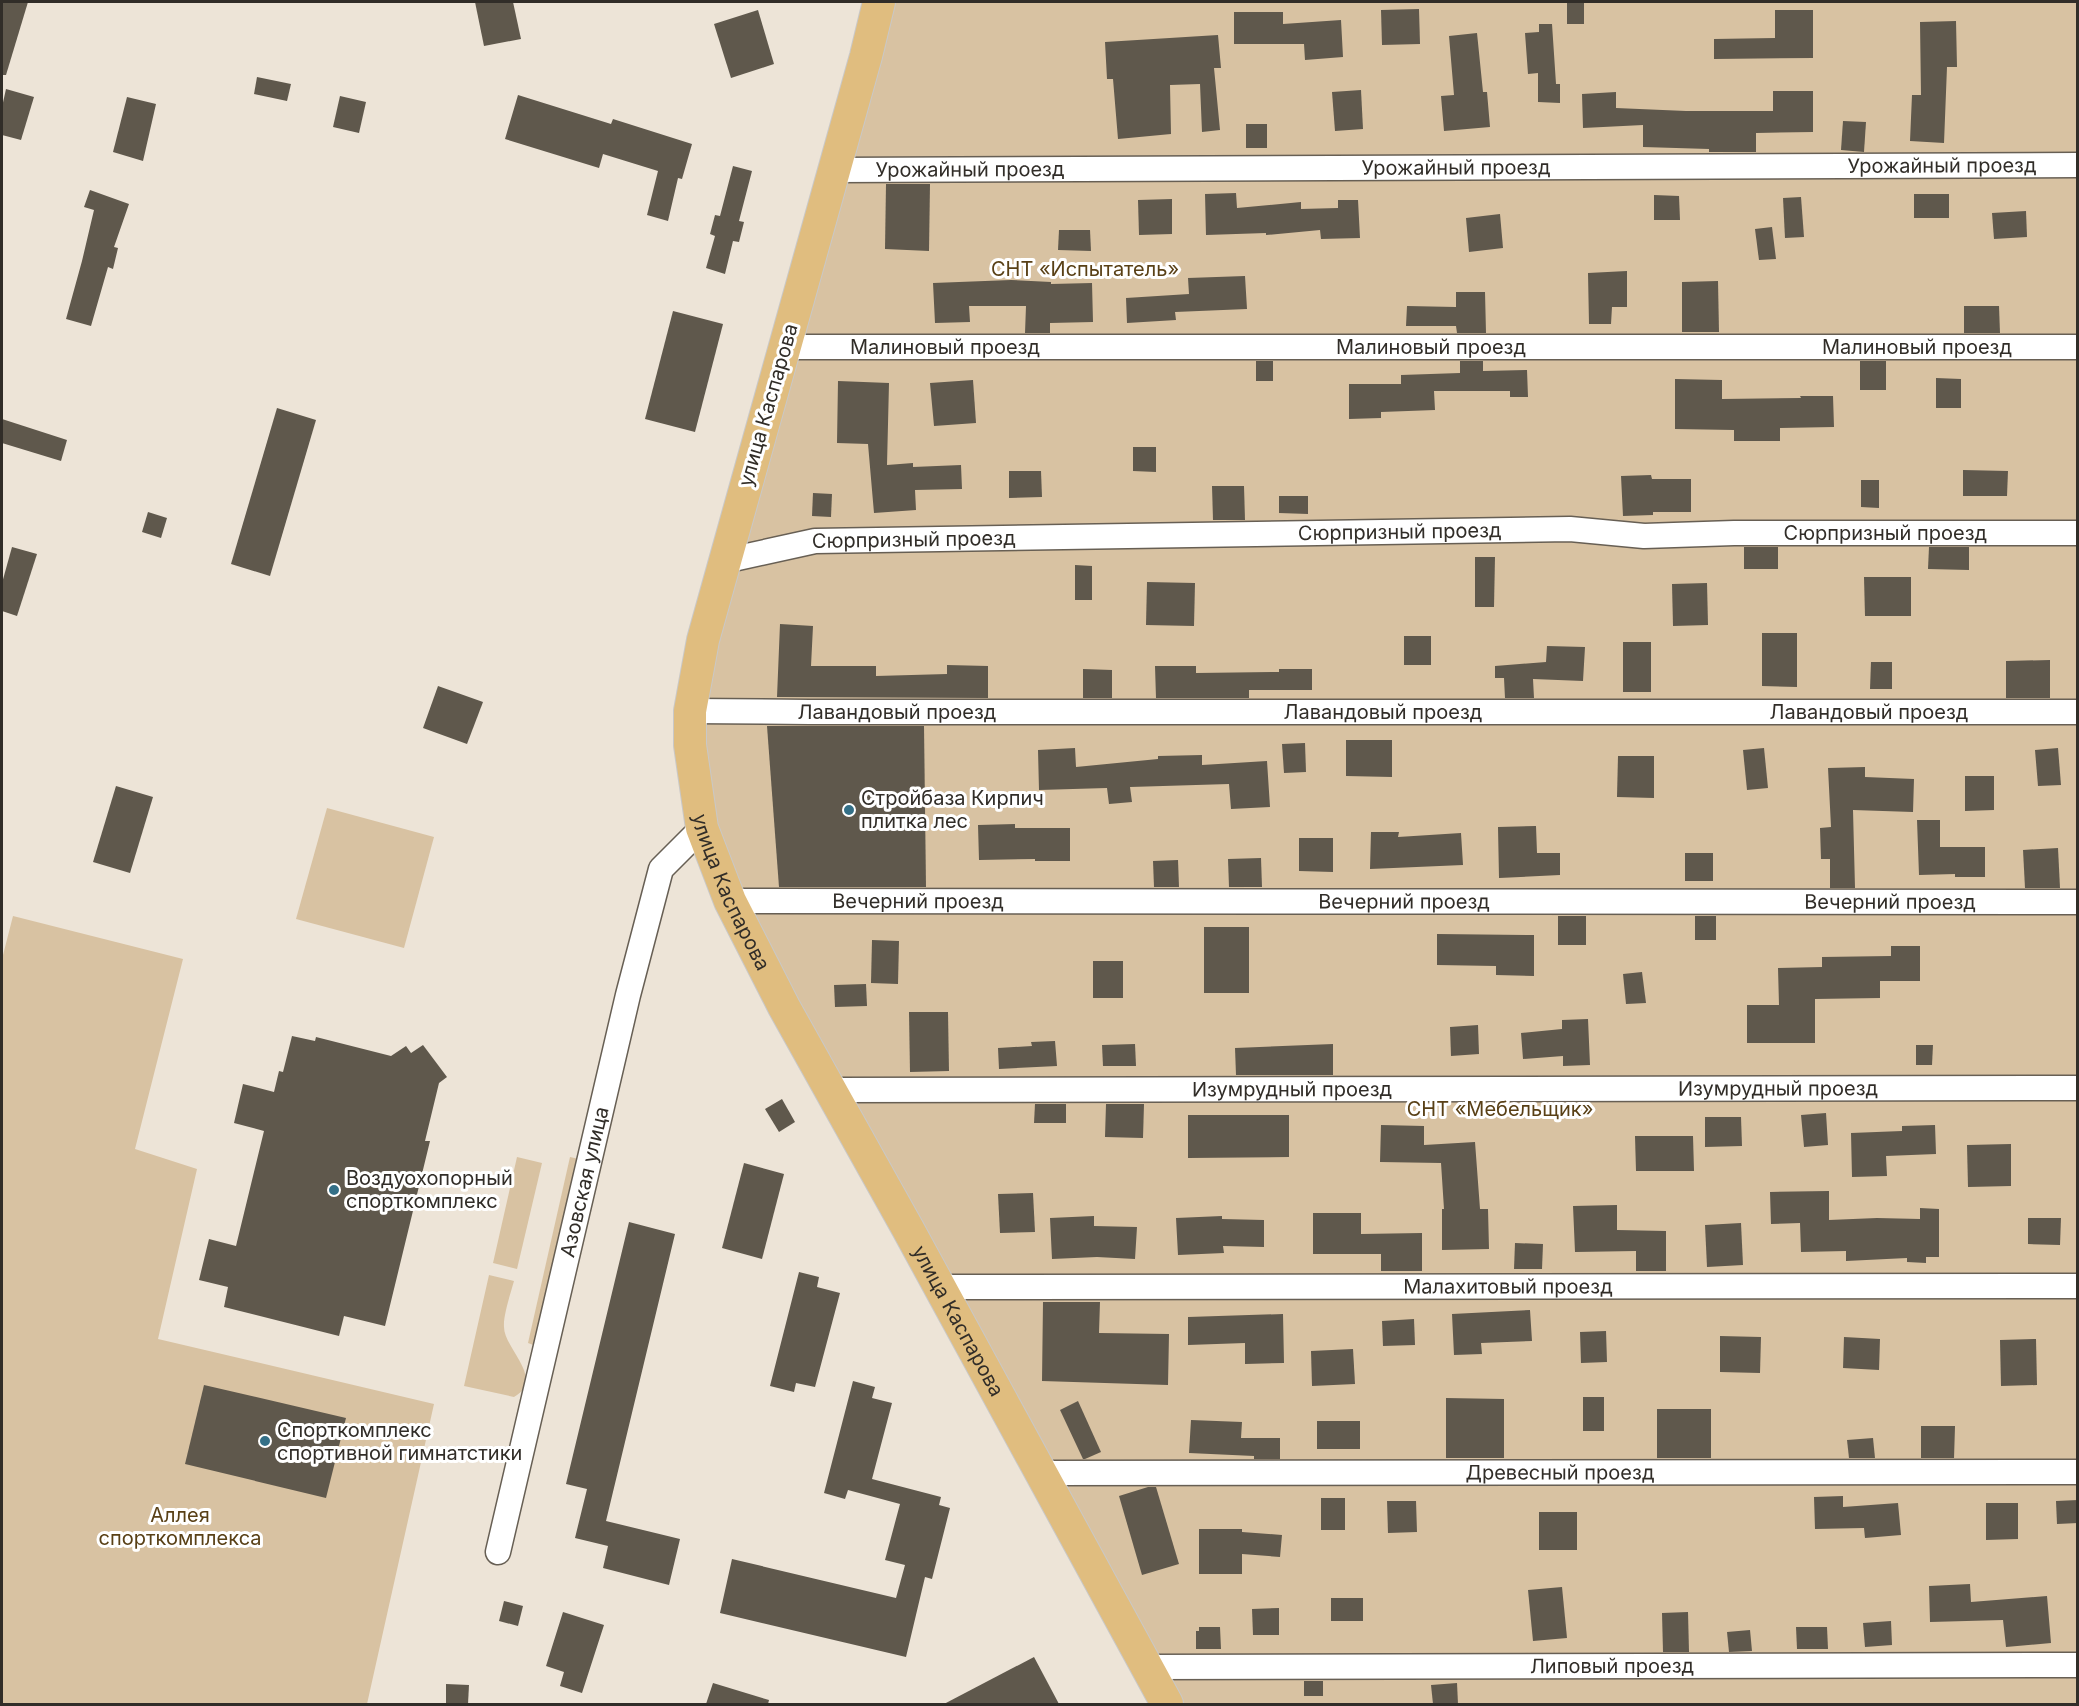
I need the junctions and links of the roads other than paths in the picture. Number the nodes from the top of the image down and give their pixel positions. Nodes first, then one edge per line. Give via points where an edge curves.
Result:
1 (879, 2) edge
2 (2078, 165) edge
3 (835, 170) junction
4 (785, 347) junction
5 (2078, 347) edge
6 (2078, 533) edge
7 (724, 561) junction
8 (690, 711) junction
9 (2078, 712) edge
10 (702, 828) junction
11 (729, 901) junction
12 (2078, 902) edge
13 (2078, 1088) edge
14 (832, 1090) junction
15 (2078, 1286) edge
16 (938, 1287) junction
17 (2078, 1472) edge
18 (1042, 1473) junction
19 (498, 1552) dead end
20 (2078, 1665) edge
21 (1147, 1666) junction
22 (1167, 1704) edge

1 - 3 main road, улица Каспарова
2 - 3 street, Урожайный проезд
3 - 4 main road, улица Каспарова
4 - 5 street, Малиновый проезд
4 - 7 main road, улица Каспарова
6 - 7 street, Сюрпризный проезд via 1644,536 1570,529 815,541
7 - 8 main road, улица Каспарова via 703,640
8 - 9 street, Лавандовый проезд
8 - 10 main road, улица Каспарова via 690,745
10 - 11 main road, улица Каспарова
10 - 19 street, Азовская улица via 662,869 628,995
11 - 12 street, Вечерний проезд
11 - 14 main road, улица Каспарова
13 - 14 street, Изумрудный проезд
14 - 16 main road, улица Каспарова
15 - 16 street, Малахитовый проезд
16 - 18 main road, улица Каспарова
17 - 18 street, Древесный проезд
18 - 21 main road, улица Каспарова
20 - 21 street, Липовый проезд
21 - 22 main road, улица Каспарова

